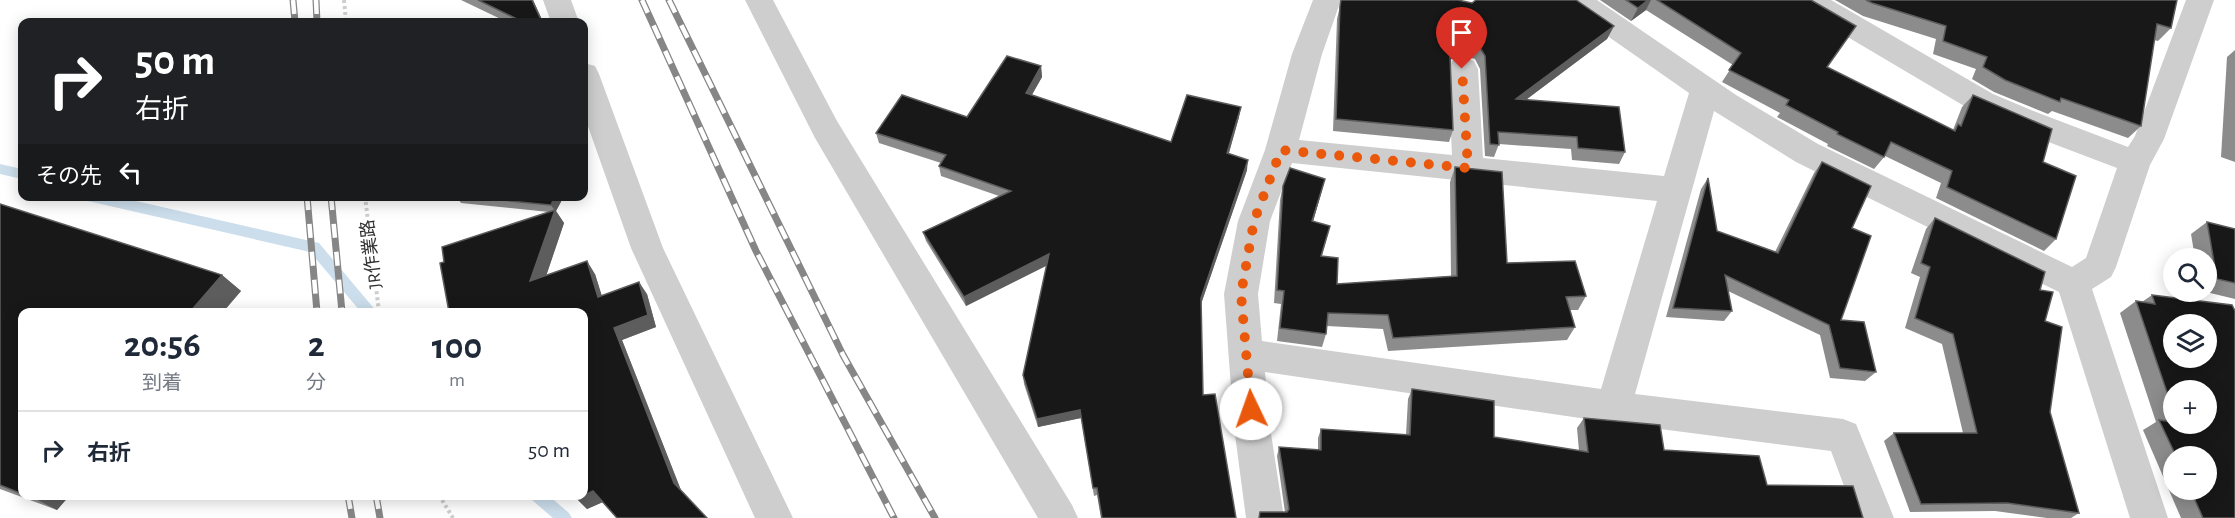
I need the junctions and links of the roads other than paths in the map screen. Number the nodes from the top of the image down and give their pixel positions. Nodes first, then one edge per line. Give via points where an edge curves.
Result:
1 (557, 0) edge
2 (759, 0) edge
3 (1327, 0) edge
4 (1576, 0) edge
5 (1807, 0) edge
6 (2200, 0) edge
7 (564, 18) edge
8 (1462, 69) dead end
9 (588, 85) edge
10 (1705, 89) junction
11 (1281, 150) junction
12 (2135, 162) junction
13 (1468, 168) junction
14 (1676, 190) junction
15 (2073, 283) junction
16 (1247, 354) junction
17 (1614, 407) junction
18 (774, 518) edge
19 (1059, 518) edge
20 (1265, 518) edge
21 (1875, 518) edge
22 (2149, 518) edge

1 - 7 street
2 - 19 street via 826,129
3 - 11 street via 1307,54
4 - 10 street
5 - 12 street via 1961,90 2016,117
6 - 12 street via 2150,139
8 - 13 street
9 - 18 street via 647,248
10 - 14 street
10 - 15 street via 1806,153
11 - 13 street
11 - 16 street via 1254,221 1241,294
12 - 15 street via 2099,267
13 - 14 street
14 - 17 street
15 - 22 street
16 - 17 street
16 - 20 street
17 - 21 street via 1843,436

